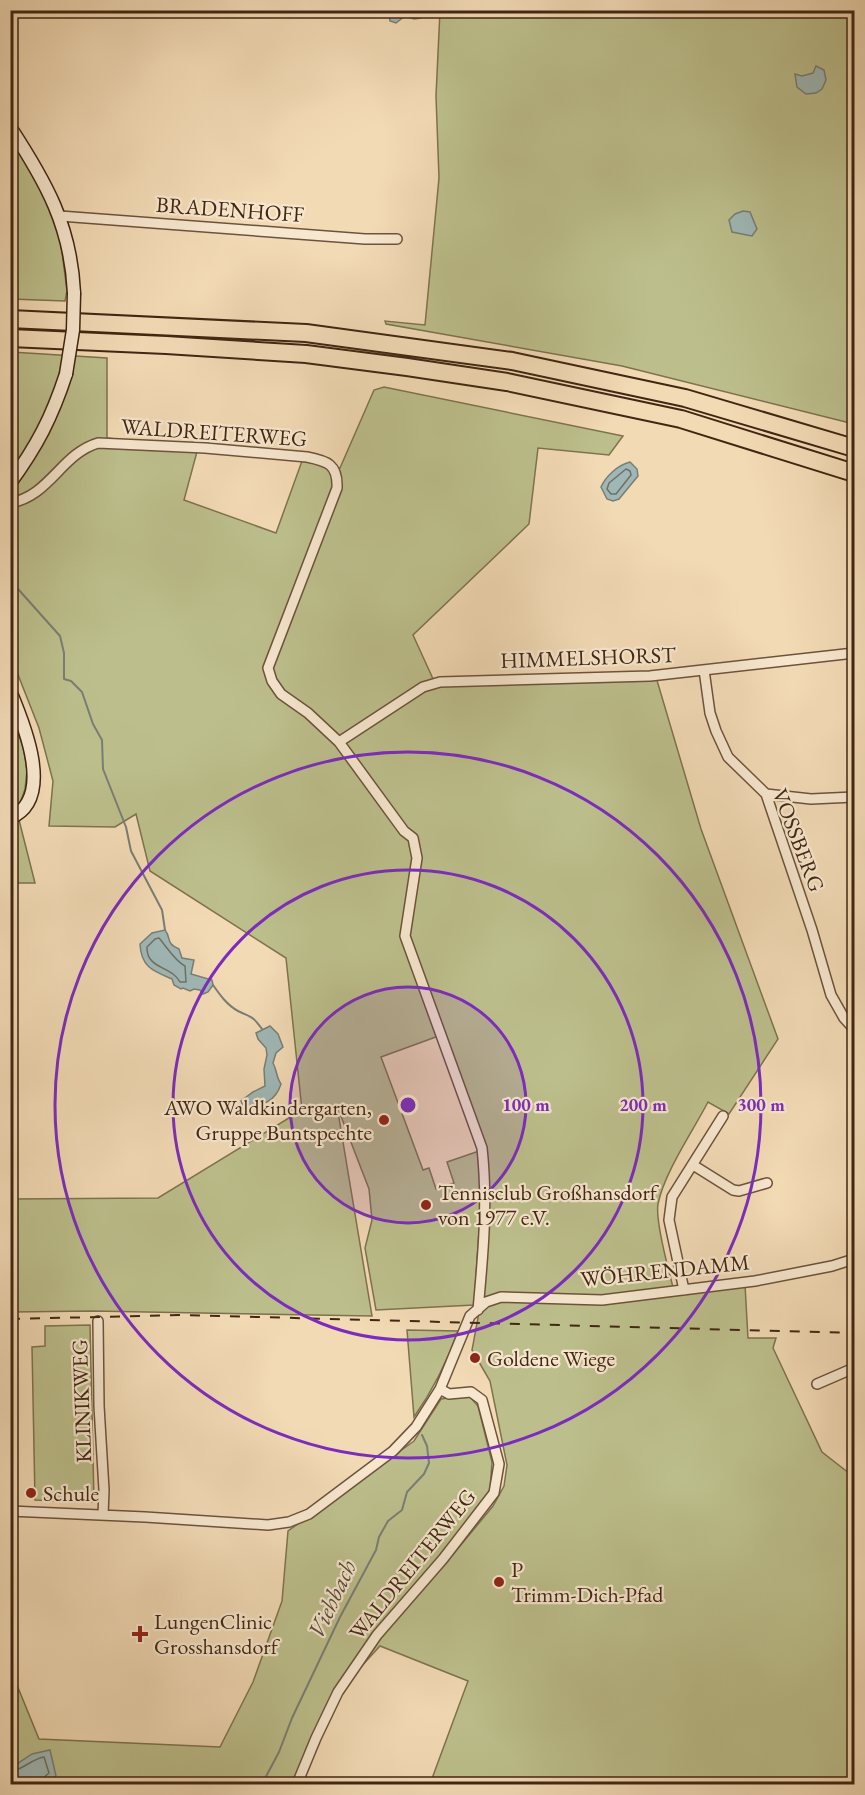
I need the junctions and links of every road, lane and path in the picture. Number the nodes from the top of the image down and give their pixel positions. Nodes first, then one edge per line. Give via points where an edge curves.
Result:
1 (10, 127) edge
2 (60, 216) junction
3 (397, 239) dead end
4 (10, 319) edge
5 (10, 338) edge
6 (855, 448) edge
7 (855, 473) edge
8 (10, 483) edge
9 (10, 503) edge
10 (855, 653) edge
11 (704, 670) junction
12 (10, 691) edge
13 (339, 742) junction
14 (766, 794) junction
15 (855, 797) edge
16 (10, 818) edge
17 (855, 1029) edge
18 (723, 1116) dead end
19 (693, 1165) junction
20 (767, 1184) dead end
21 (855, 1259) edge
22 (684, 1290) junction
23 (478, 1310) junction
24 (98, 1321) dead end
25 (855, 1368) edge
26 (817, 1384) dead end
27 (440, 1389) junction
28 (10, 1511) edge
29 (103, 1515) junction
30 (297, 1785) edge

1 - 2 main road
2 - 3 street, BRADENHOFF
2 - 8 main road, bridge via 74,293 66,374 44,430
4 - 6 highway via 306,333 512,361 685,398
5 - 7 highway via 306,354 496,381 681,419
9 - 13 street, WALDREITERWEG via 32,497 82,448 98,443 307,457 332,466 338,476 337,488 268,668 281,694
10 - 11 street, HIMMELSHORST
11 - 13 street, HIMMELSHORST via 620,678 440,682 423,687
11 - 14 street, VOSSBERG via 710,713 722,745 735,765
12 - 16 main road via 27,731 34,770 29,801 19,814
13 - 23 street, WALDREITERWEG via 413,838 417,858 405,936 482,1148 486,1179
14 - 15 street via 811,799
14 - 17 street, VOSSBERG via 831,995
18 - 19 street
19 - 20 street via 733,1190
19 - 22 street via 669,1208
21 - 22 street, WÖHRENDAMM via 788,1275
22 - 23 street, WÖHRENDAMM via 602,1300 501,1297 486,1302
23 - 27 street, WÖHRENDAMM via 464,1328
24 - 29 street, KLINIKWEG
25 - 26 street
27 - 29 street, WÖHRENDAMM via 416,1427 393,1451 309,1514 289,1522 268,1525
27 - 30 street, WALDREITERWEG via 449,1394 471,1392 482,1400 499,1464 494,1493 377,1635 338,1692
28 - 29 street, WÖHRENDAMM

